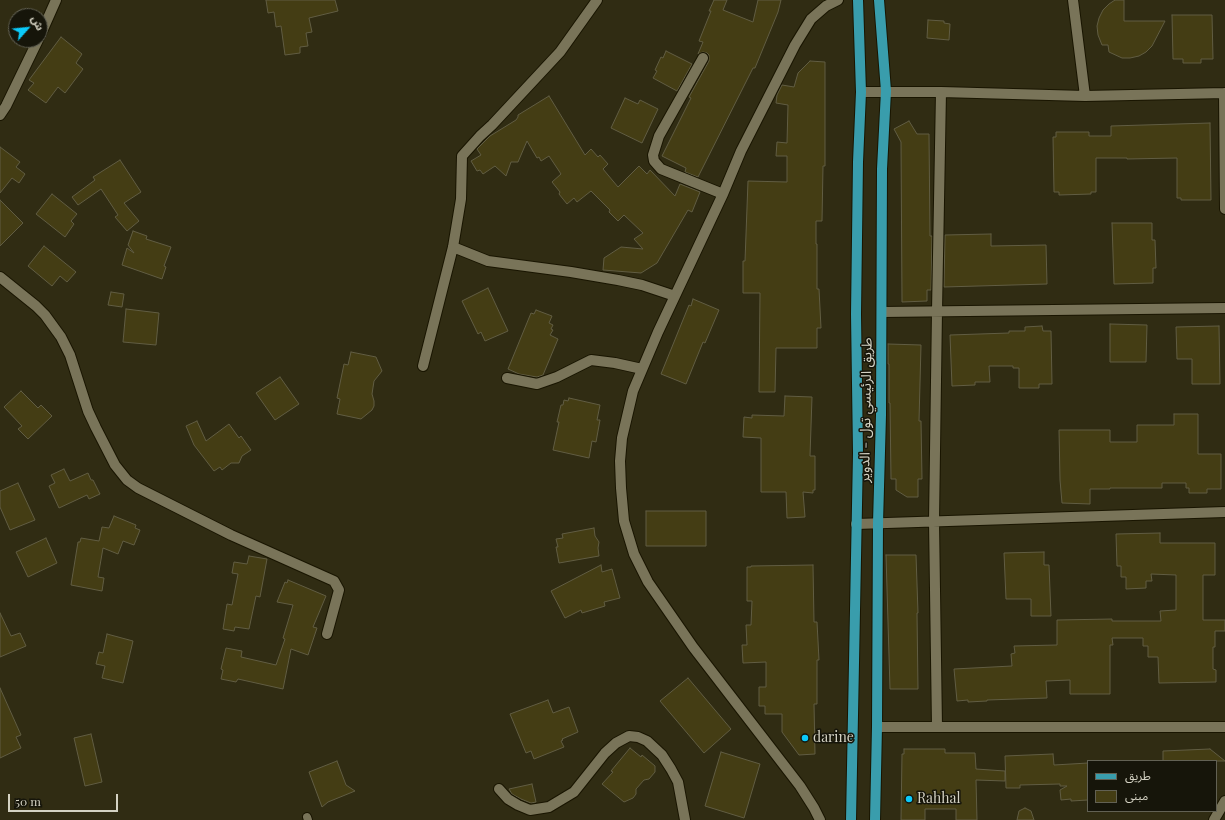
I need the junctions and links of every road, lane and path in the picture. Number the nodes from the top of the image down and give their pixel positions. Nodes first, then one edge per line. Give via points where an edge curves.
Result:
1 (56, 0) edge
2 (597, 0) edge
3 (838, 0) edge
4 (858, 0) edge
5 (879, 0) edge
6 (1073, 0) edge
7 (48, 18) edge
8 (34, 48) edge
9 (703, 58) dead end
10 (886, 91) junction
11 (861, 92) junction
12 (942, 92) junction
13 (1224, 93) edge
14 (1085, 96) junction
15 (0, 115) edge
16 (723, 194) junction
17 (1225, 210) edge
18 (453, 247) junction
19 (0, 277) edge
20 (675, 296) junction
21 (1225, 308) edge
22 (937, 311) junction
23 (882, 312) junction
24 (423, 366) dead end
25 (642, 369) junction
26 (507, 378) dead end
27 (1225, 512) edge
28 (934, 521) junction
29 (878, 522) junction
30 (856, 524) junction
31 (327, 634) dead end
32 (877, 727) junction
33 (937, 727) junction
34 (1225, 727) edge
35 (499, 789) dead end
36 (1225, 801) edge
37 (685, 820) edge
38 (820, 820) edge
39 (851, 820) edge
40 (875, 820) edge
41 (1214, 820) edge

1 - 7 street
2 - 18 street via 560,52 462,156 461,198
3 - 16 street via 811,19 795,45 741,151
4 - 11 main road, طريق الرئيسي تول - الدوير
5 - 10 main road, طريق الرئيسي تول - الدوير
6 - 14 street
8 - 15 street
9 - 16 street via 659,136 653,155 654,161 661,169
10 - 11 street
10 - 12 street
10 - 23 main road, طريق الرئيسي تول - الدوير via 882,169
11 - 30 main road, طريق الرئيسي تول - الدوير via 856,314
12 - 14 street
12 - 22 street
13 - 14 street
13 - 17 street
16 - 20 street
18 - 20 street via 488,261 618,280
18 - 24 street
19 - 31 street via 45,315 65,344 93,423 115,465 127,480 231,535 334,581 339,590
20 - 25 street
21 - 22 street
22 - 23 street
22 - 28 street
23 - 29 main road, طريق الرئيسي تول - الدوير
25 - 26 street via 591,360 537,384
25 - 38 street via 626,416 620,461 624,521 634,554 648,582 670,615 800,786
27 - 28 street
28 - 29 street
28 - 33 street
29 - 30 street
29 - 32 main road, طريق الرئيسي تول - الدوير
30 - 39 main road, طريق الرئيسي تول - الدوير
32 - 33 street
32 - 40 main road, طريق الرئيسي تول - الدوير
33 - 34 street
35 - 37 street via 508,799 530,810 549,807 574,792 616,743 629,736 638,737 647,741 662,755 671,769 678,782
36 - 41 street

